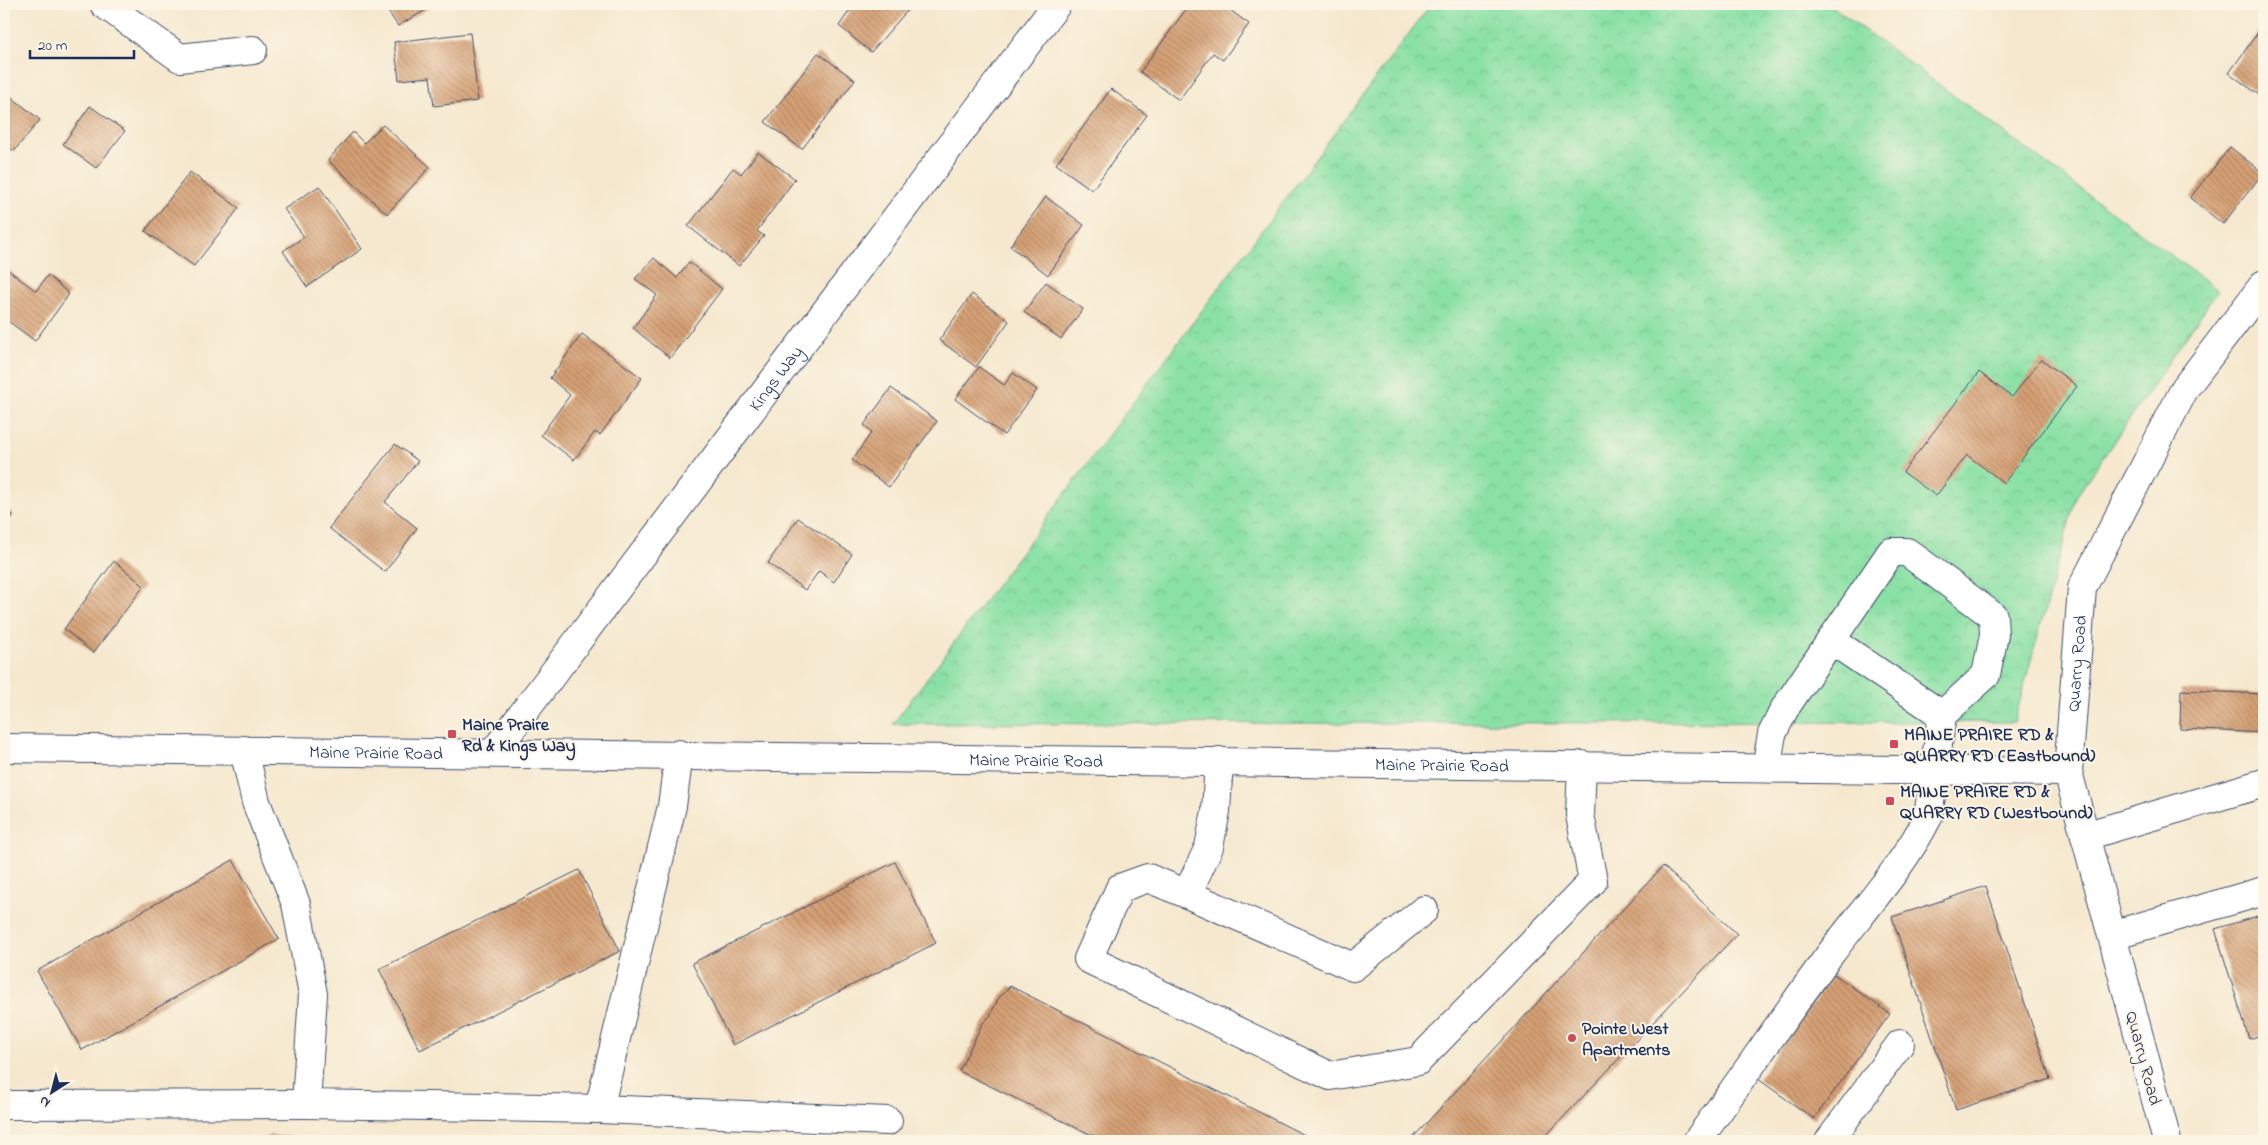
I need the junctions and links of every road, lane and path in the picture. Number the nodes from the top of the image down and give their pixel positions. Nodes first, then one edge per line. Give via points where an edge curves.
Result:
1 (104, 4) edge
2 (1057, 4) edge
3 (253, 50) dead end
4 (2264, 284) edge
5 (1831, 640) junction
6 (1942, 715) junction
7 (4, 748) edge
8 (244, 750) junction
9 (494, 752) junction
10 (679, 754) junction
11 (1219, 761) junction
12 (1582, 765) junction
13 (1766, 768) junction
14 (1935, 770) junction
15 (2068, 772) junction
16 (2264, 783) edge
17 (2085, 836) junction
18 (2264, 891) edge
19 (1187, 894) junction
20 (1424, 910) dead end
21 (2112, 936) junction
22 (1900, 1044) dead end
23 (306, 1104) junction
24 (4, 1105) edge
25 (599, 1109) junction
26 (888, 1121) dead end
27 (1697, 1141) edge
28 (1829, 1141) edge
29 (2167, 1141) edge

1 - 3 street via 180,58
2 - 9 street, Kings Way
4 - 15 street, Quarry Road via 2185,388 2082,588
5 - 6 street
5 - 6 street via 1891,552 1907,552 1993,616 1994,635 1986,675
5 - 13 street via 1785,708 1772,734
6 - 14 street
7 - 8 street, Maine Prairie Road
8 - 9 street, Maine Prairie Road
8 - 23 street via 256,802 296,904 313,994
9 - 10 street, Maine Prairie Road
10 - 11 street, Maine Prairie Road
10 - 25 street via 672,806
11 - 12 street, Maine Prairie Road
11 - 19 street via 1216,811 1209,847
12 - 13 street, Maine Prairie Road
12 - 19 street via 1580,815 1593,880 1418,1061 1330,1076 1088,959 1120,888 1148,878
13 - 14 street, Maine Prairie Road
14 - 15 street, Maine Prairie Road
14 - 27 street via 1928,817 1903,860 1830,954
15 - 17 street, Quarry Road
16 - 17 street
17 - 21 street, Quarry Road
18 - 21 street
19 - 20 street via 1353,967
21 - 29 street, Quarry Road
22 - 28 street
23 - 24 street
23 - 25 street
25 - 26 street

